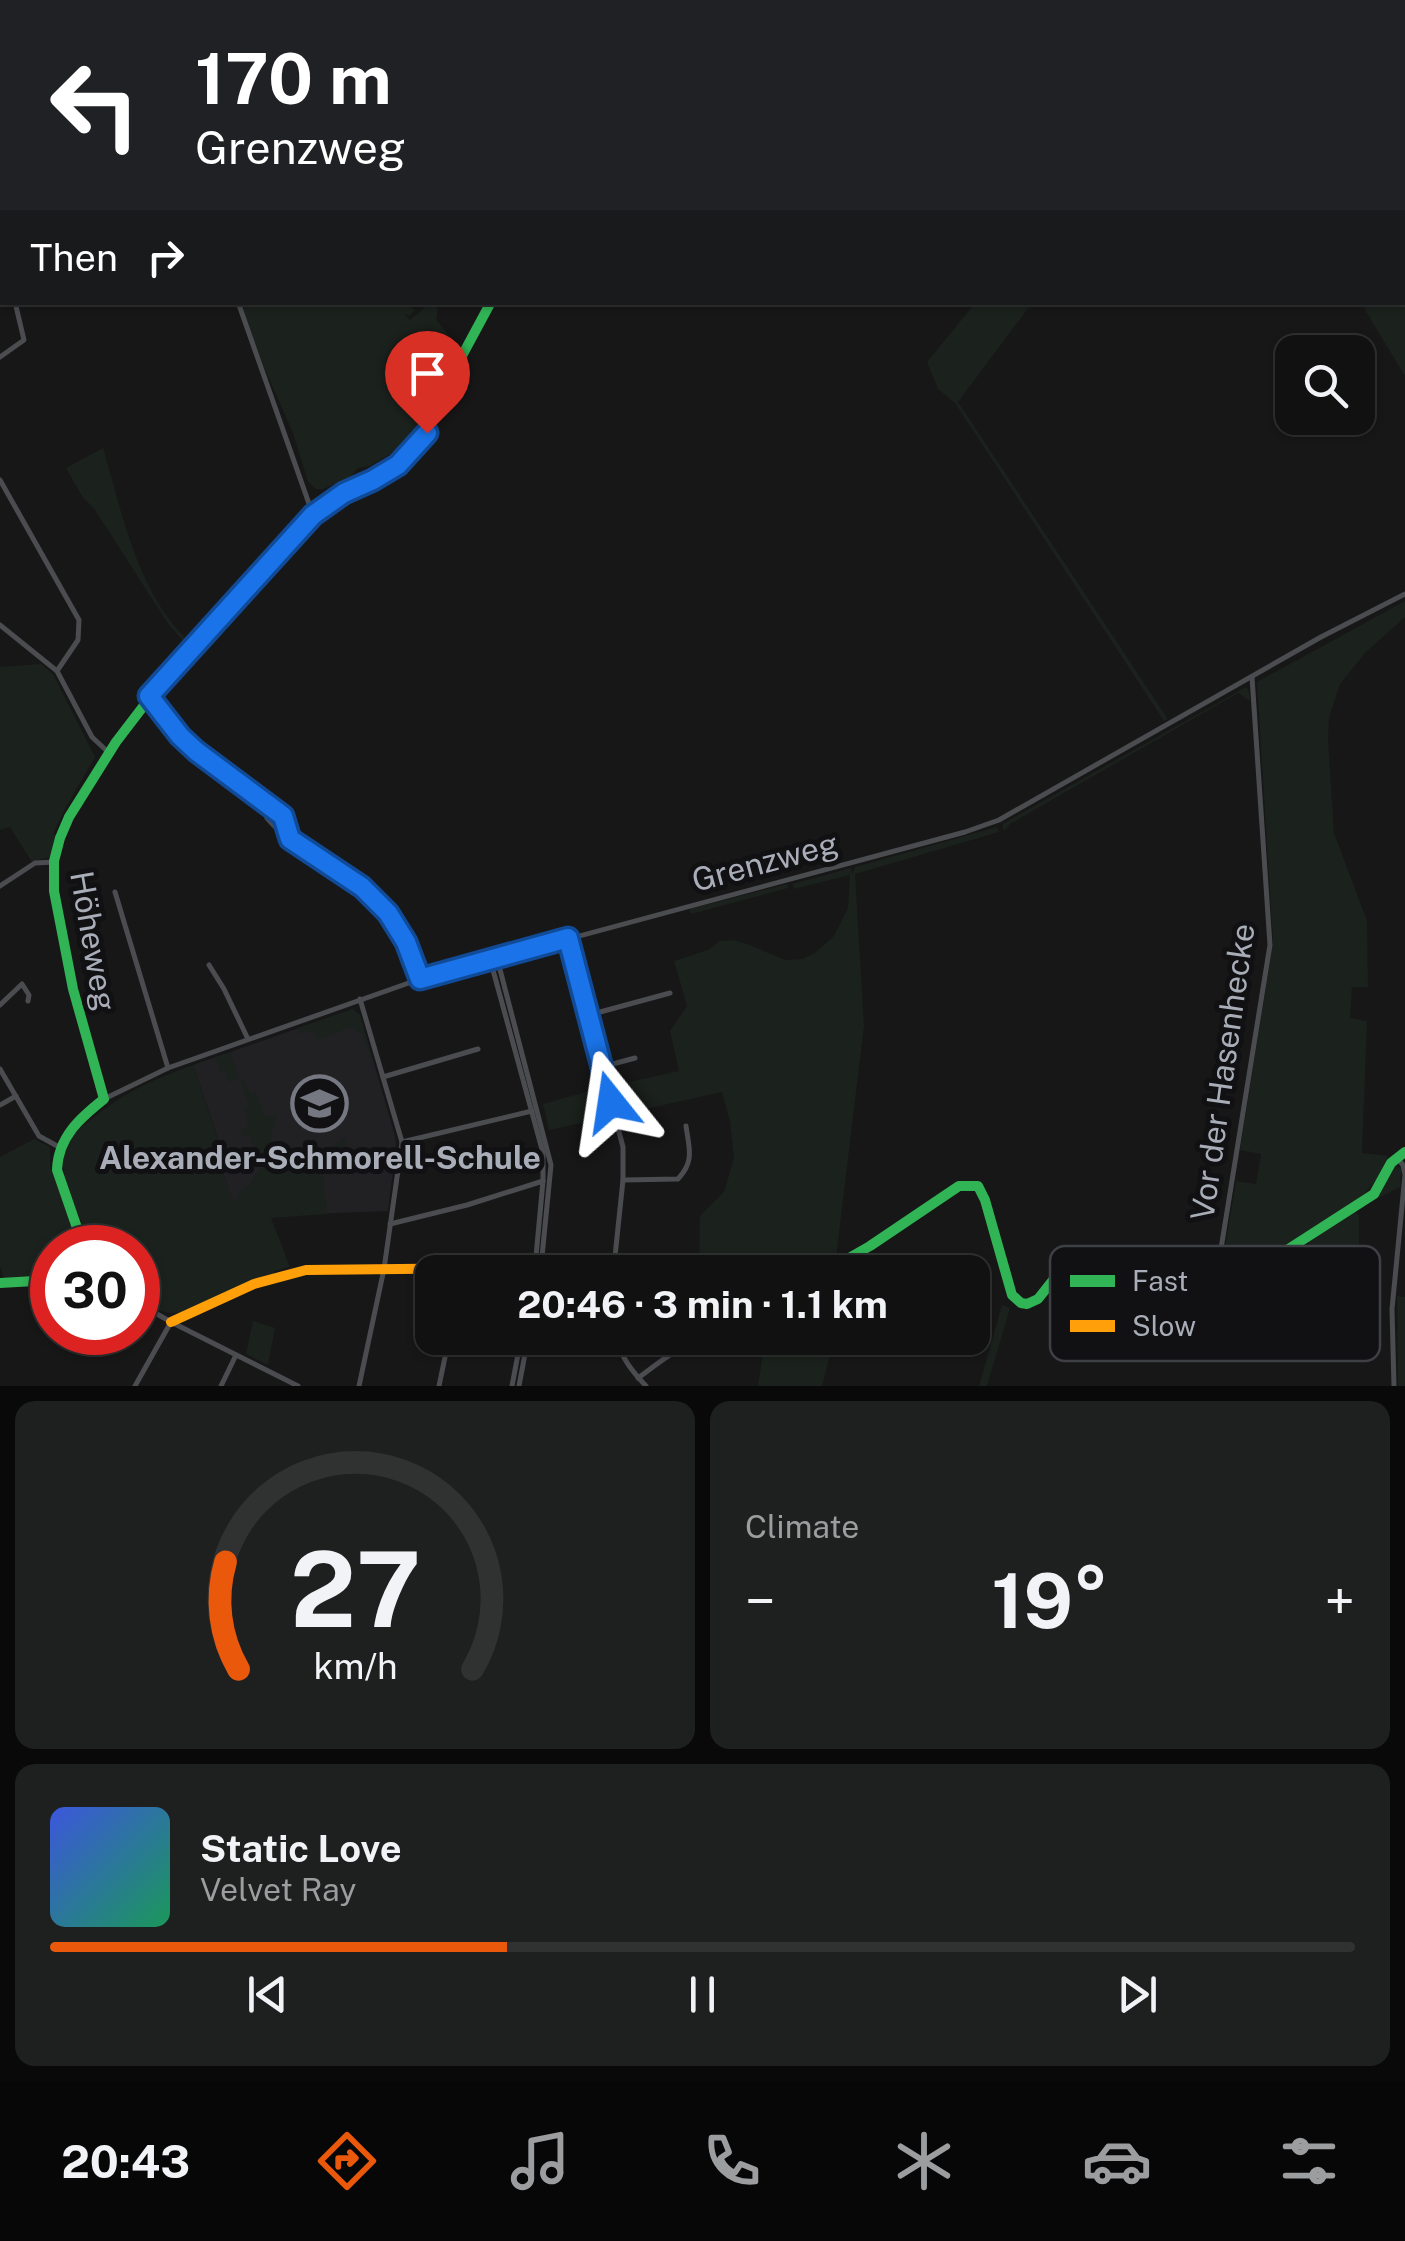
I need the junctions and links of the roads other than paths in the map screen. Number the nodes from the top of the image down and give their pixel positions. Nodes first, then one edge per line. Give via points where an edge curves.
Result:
1 (16, 305) edge
2 (239, 305) edge
3 (489, 305) edge
4 (0, 356) edge
5 (0, 480) edge
6 (313, 515) junction
7 (1405, 594) edge
8 (0, 625) edge
9 (57, 670) junction
10 (1252, 677) junction
11 (149, 696) junction
12 (108, 752) junction
13 (262, 799) junction
14 (290, 839) junction
15 (54, 862) junction
16 (2, 881) edge
17 (115, 892) dead end
18 (568, 938) junction
19 (493, 958) junction
20 (209, 965) dead end
21 (420, 979) junction
22 (670, 993) dead end
23 (360, 999) junction
24 (28, 1001) dead end
25 (0, 1006) edge
26 (589, 1016) junction
27 (248, 1040) junction
28 (478, 1050) dead end
29 (635, 1058) dead end
30 (602, 1067) junction
31 (0, 1068) edge
32 (168, 1068) junction
33 (383, 1076) junction
34 (16, 1096) junction
35 (104, 1099) junction
36 (0, 1105) edge
37 (532, 1111) junction
38 (686, 1126) dead end
39 (402, 1142) junction
40 (59, 1146) junction
41 (1401, 1155) edge
42 (543, 1180) junction
43 (623, 1180) junction
44 (390, 1224) junction
45 (76, 1225) edge
46 (1221, 1246) edge
47 (1294, 1246) edge
48 (539, 1255) edge
49 (540, 1255) edge
50 (621, 1255) edge
51 (851, 1255) edge
52 (384, 1268) junction
53 (415, 1269) edge
54 (30, 1281) edge
55 (0, 1282) edge
56 (1050, 1284) edge
57 (160, 1315) edge
58 (171, 1322) junction
59 (236, 1355) junction
60 (445, 1355) edge
61 (521, 1355) edge
62 (623, 1355) edge
63 (672, 1355) edge
64 (638, 1378) junction
65 (135, 1386) edge
66 (221, 1386) edge
67 (298, 1386) edge
68 (359, 1386) edge
69 (439, 1386) edge
70 (515, 1386) edge
71 (646, 1386) edge
72 (1394, 1386) edge

1 - 4 street via 24,340
2 - 6 street
3 - 6 street, Höheweg via 416,447 398,465
5 - 9 street via 78,620 78,640
6 - 11 street, Höheweg
7 - 10 street, Grenzweg
8 - 9 street
9 - 12 street via 92,737
10 - 18 street, Grenzweg via 999,820
10 - 46 street, Vor der Hasenhecke via 1270,946
11 - 12 street, Höheweg
11 - 13 street via 196,751
12 - 15 street, Höheweg via 72,811
13 - 14 street via 283,816
13 - 14 street via 272,825
14 - 21 street via 354,881 388,913
15 - 16 street
15 - 35 street, Höheweg via 66,963
17 - 32 street
18 - 19 street, Grenzweg
18 - 26 street
19 - 21 street, Grenzweg
19 - 37 street
19 - 49 street via 551,1164
20 - 27 street
21 - 23 street, Grenzweg
22 - 26 street
23 - 27 street, Grenzweg
23 - 33 street
24 - 25 street via 22,984
26 - 30 street
27 - 32 street, Grenzweg
28 - 33 street
29 - 30 street
30 - 43 street via 623,1147
31 - 34 street
32 - 35 street, Grenzweg
33 - 39 street
34 - 36 street
34 - 40 street via 39,1136
35 - 40 street
37 - 39 street
37 - 42 street
38 - 43 street via 690,1159 678,1179
39 - 44 street
40 - 45 street via 57,1170
41 - 47 street via 1374,1194
41 - 72 street
42 - 44 street
42 - 48 street
43 - 50 street
44 - 52 street
51 - 56 street via 958,1186 972,1185 985,1200 1012,1295 1030,1305
52 - 53 street
52 - 58 street via 293,1271
52 - 68 street
54 - 55 street
57 - 58 street
58 - 59 street
58 - 65 street
59 - 66 street
59 - 67 street
60 - 69 street
61 - 70 street
62 - 64 street
63 - 64 street
64 - 71 street

